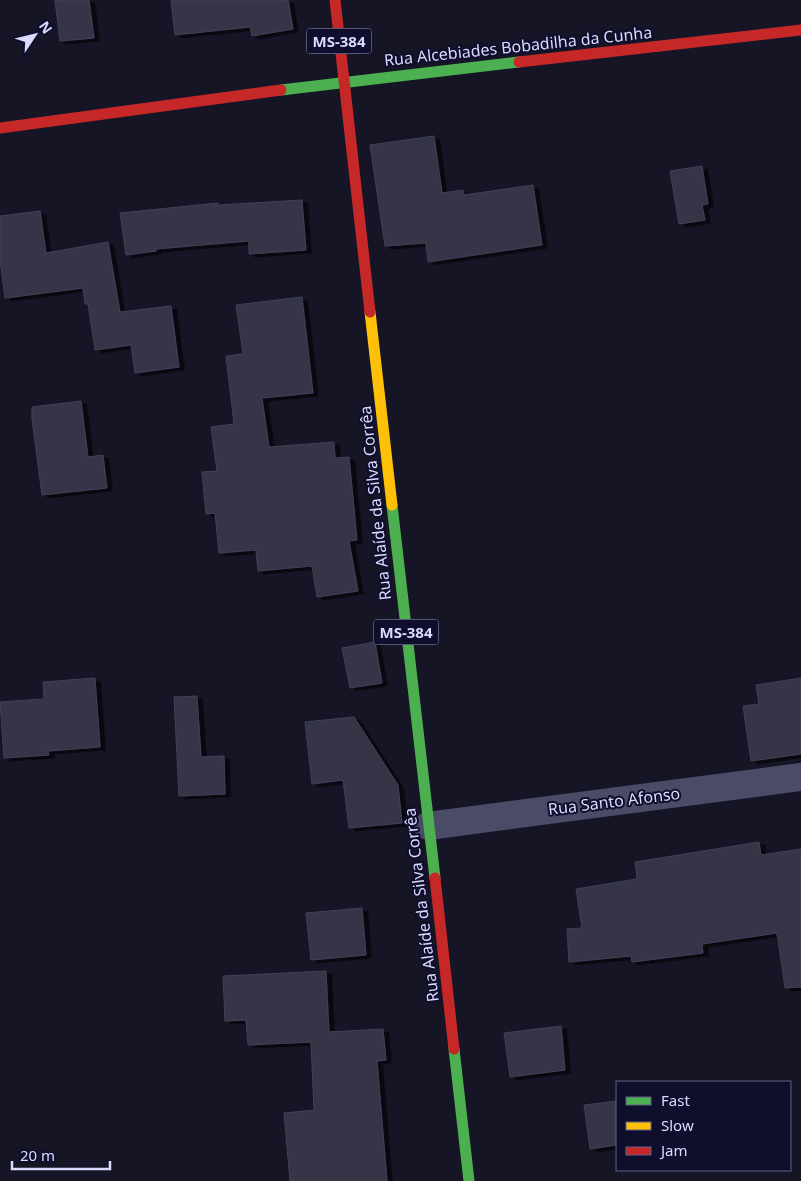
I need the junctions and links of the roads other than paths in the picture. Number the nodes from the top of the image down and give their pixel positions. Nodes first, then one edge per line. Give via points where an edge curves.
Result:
1 (334, 0) edge
2 (801, 30) edge
3 (344, 82) junction
4 (0, 128) edge
5 (801, 777) edge
6 (428, 826) junction
7 (469, 1181) edge

1 - 3 main road, Rua Alaíde da Silva Corrêa / MS-384
2 - 3 main road, Rua Alcebiades Bobadilha da Cunha
3 - 4 main road, Rua Alcebiades Bobadilha da Cunha
3 - 6 main road, Rua Alaíde da Silva Corrêa / MS-384
5 - 6 street, Rua Santo Afonso
6 - 7 main road, Rua Alaíde da Silva Corrêa / MS-384

